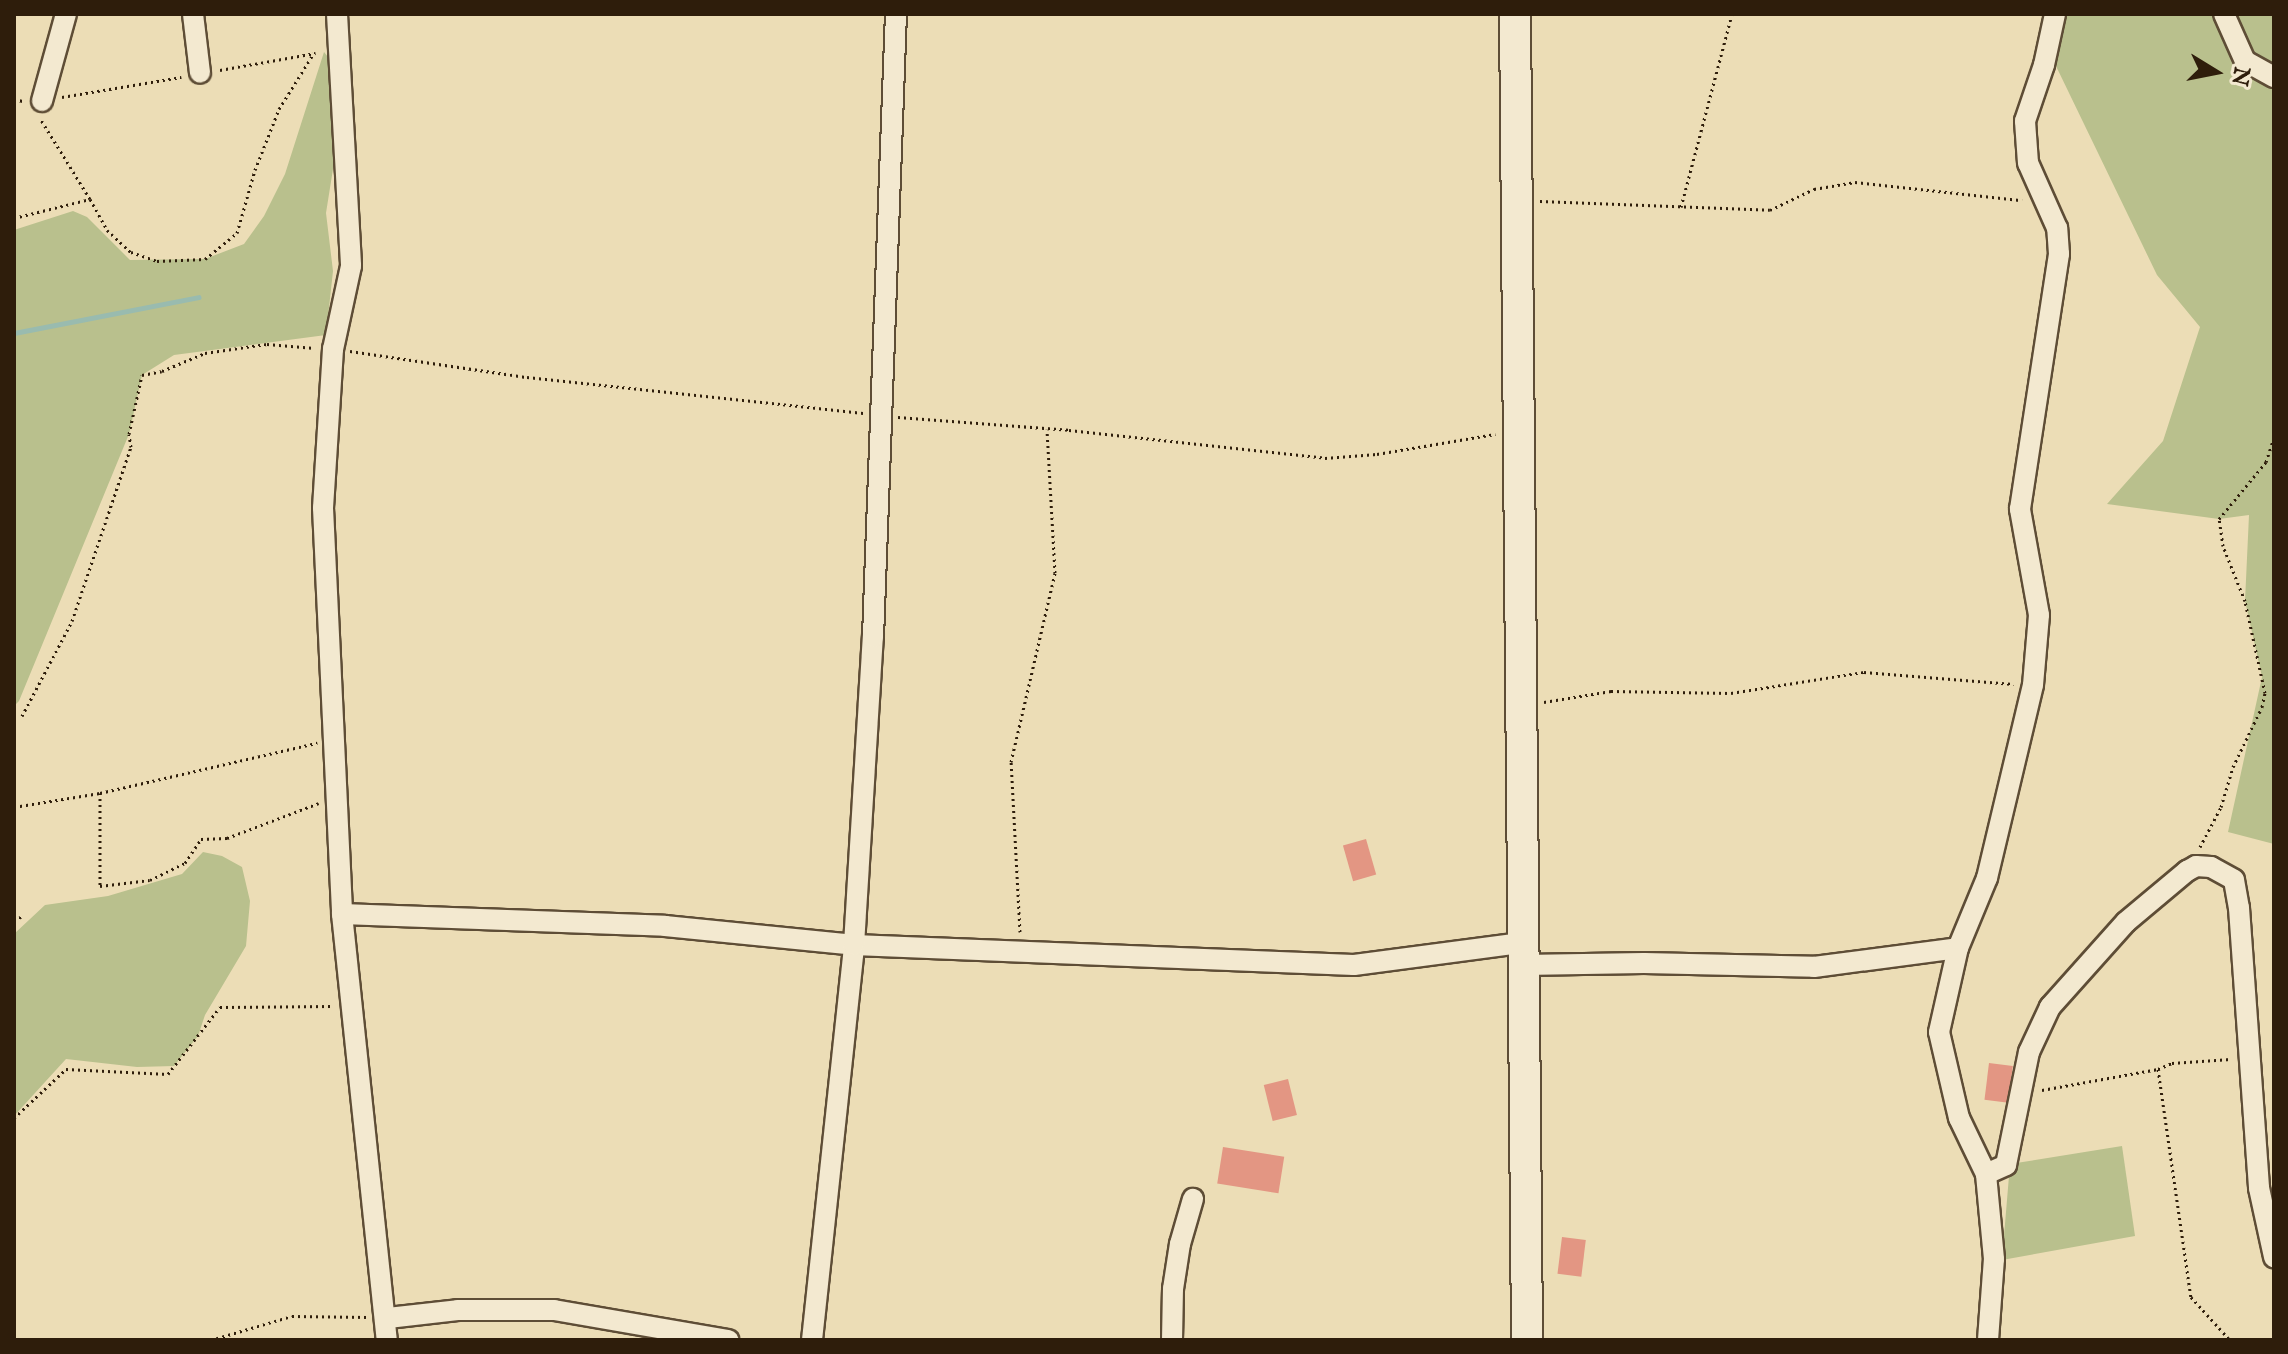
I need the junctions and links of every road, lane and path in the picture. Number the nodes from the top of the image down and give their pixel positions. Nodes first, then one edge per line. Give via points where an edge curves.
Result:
1 (66, 14) edge
2 (193, 14) edge
3 (337, 14) edge
4 (896, 14) edge
5 (1515, 14) edge
6 (1732, 14) edge
7 (2055, 14) edge
8 (2224, 14) edge
9 (338, 49) junction
10 (314, 53) junction
11 (200, 73) junction
12 (2274, 77) edge
13 (14, 99) edge
14 (36, 102) junction
15 (90, 199) junction
16 (1516, 200) junction
17 (2047, 202) junction
18 (1681, 207) junction
19 (14, 218) edge
20 (333, 349) junction
21 (879, 415) junction
22 (1047, 429) junction
23 (1518, 431) junction
24 (2274, 438) edge
25 (2033, 685) junction
26 (1521, 706) junction
27 (22, 716) dead end
28 (336, 739) junction
29 (100, 793) junction
30 (338, 796) junction
31 (14, 807) edge
32 (2194, 868) junction
33 (342, 914) junction
34 (22, 916) dead end
35 (14, 921) edge
36 (854, 945) junction
37 (1958, 948) junction
38 (1021, 951) junction
39 (1522, 954) junction
40 (353, 1005) junction
41 (2251, 1057) junction
42 (2158, 1069) junction
43 (2019, 1095) junction
44 (14, 1118) edge
45 (1986, 1174) junction
46 (1193, 1199) dead end
47 (2274, 1257) edge
48 (388, 1318) junction
49 (211, 1340) edge
50 (387, 1340) edge
51 (728, 1340) edge
52 (812, 1340) edge
53 (1172, 1340) edge
54 (1527, 1340) edge
55 (1988, 1340) edge
56 (2230, 1340) edge

1 - 14 street
2 - 11 street
3 - 9 street
4 - 21 street
5 - 16 street
6 - 18 path
7 - 17 street via 2025,121 2028,163
8 - 12 street via 2245,61
9 - 10 path
9 - 20 street via 351,266
10 - 11 path
10 - 15 path via 279,109 237,233 205,259 157,261 131,252 107,230
11 - 14 path
13 - 14 path
14 - 15 path
15 - 19 path
16 - 18 path
16 - 23 street
17 - 18 path via 1855,182 1814,189 1770,210
17 - 25 street via 2059,254 2020,509 2039,615
20 - 21 path via 527,377
20 - 27 path via 267,344 205,353 142,375 131,447 72,621
20 - 28 street via 323,508
21 - 22 path
21 - 36 street via 873,637
22 - 23 path via 1325,458
22 - 38 path via 1055,573 1011,762
23 - 26 street
24 - 32 path via 2266,462 2219,519 2223,546 2245,601 2265,693
25 - 26 path via 1864,672 1731,693 1611,691
25 - 37 street via 1987,878
26 - 39 street
28 - 29 path
28 - 30 street
29 - 30 path via 100,886 150,880 185,863 201,839 227,838
29 - 31 path
30 - 33 street
32 - 41 street via 2211,867 2234,880
32 - 43 street via 2126,922 2050,1007 2029,1052
33 - 36 street via 665,926
33 - 40 street
34 - 35 path
36 - 38 street
36 - 52 street
37 - 39 street via 1814,967
37 - 45 street via 1939,1032 1959,1118
38 - 39 street via 1354,965
39 - 54 street
40 - 44 path via 220,1007 168,1074 66,1069
40 - 48 street
41 - 42 path via 2172,1063
41 - 47 street via 2259,1188
42 - 43 path
42 - 56 path via 2191,1297
43 - 45 street via 2006,1165
45 - 55 street via 1994,1259
46 - 53 street via 1175,1274
48 - 49 path via 292,1316
48 - 50 street
48 - 51 street via 458,1310 554,1310

